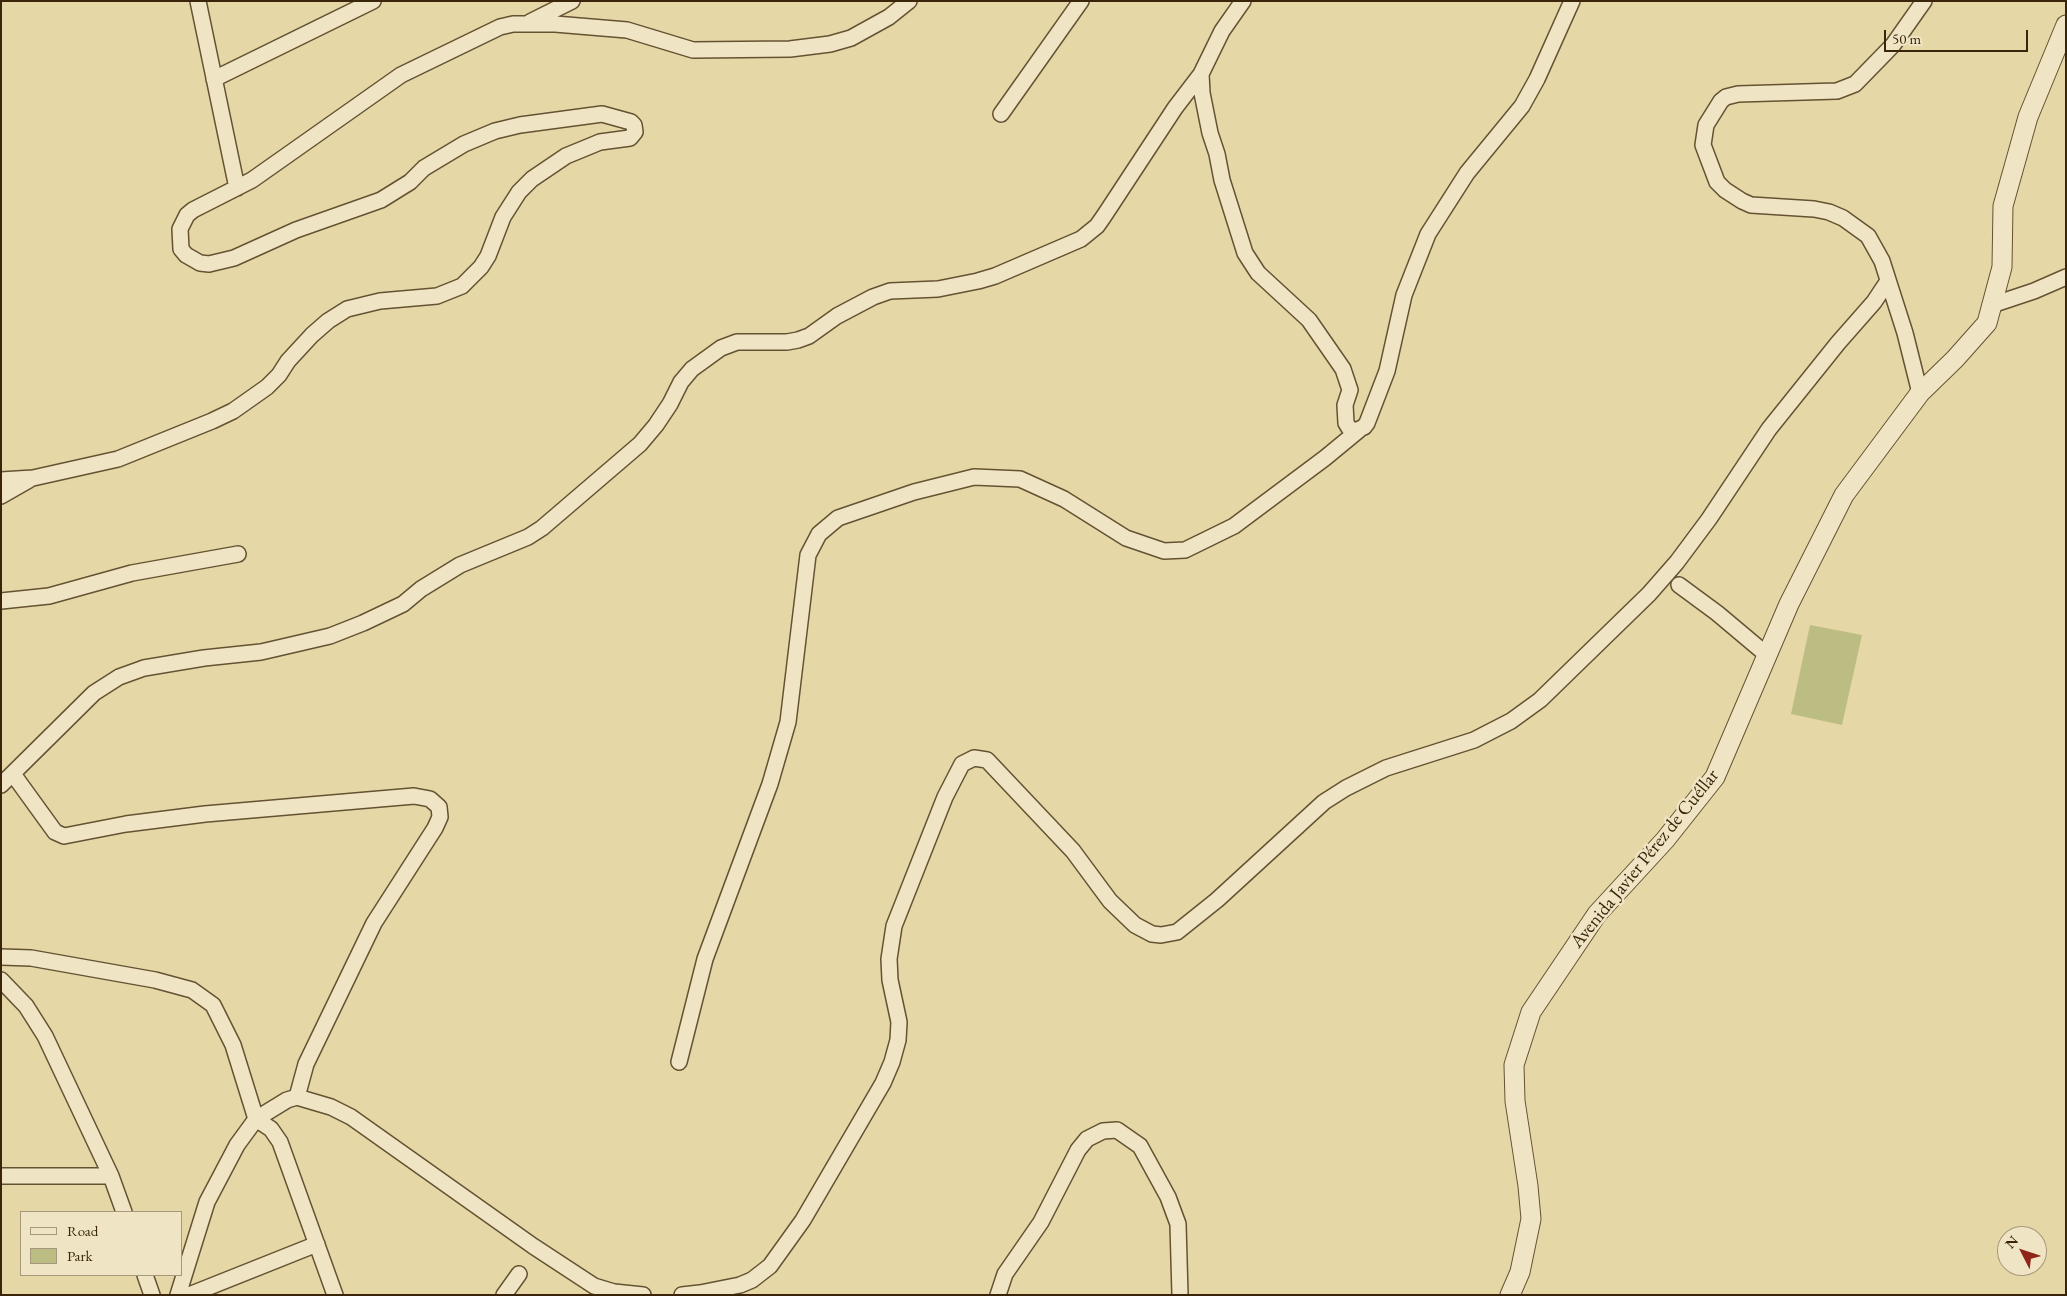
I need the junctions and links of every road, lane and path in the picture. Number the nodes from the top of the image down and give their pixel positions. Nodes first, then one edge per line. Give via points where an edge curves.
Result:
1 (198, 1) edge
2 (373, 1) edge
3 (572, 1) edge
4 (909, 1) edge
5 (1081, 1) edge
6 (1243, 1) edge
7 (1572, 1) edge
8 (1924, 1) edge
9 (526, 23) junction
10 (2066, 25) edge
11 (1201, 74) junction
12 (214, 79) junction
13 (1000, 114) dead end
14 (237, 188) junction
15 (2066, 277) edge
16 (1888, 281) junction
17 (1992, 305) junction
18 (1920, 393) junction
19 (1359, 430) junction
20 (33, 478) junction
21 (1, 480) edge
22 (1, 496) edge
23 (238, 554) dead end
24 (1679, 585) dead end
25 (1, 601) edge
26 (1766, 655) junction
27 (13, 774) junction
28 (1, 785) edge
29 (1, 957) edge
30 (1, 980) edge
31 (679, 1062) dead end
32 (297, 1096) junction
33 (256, 1119) junction
34 (1, 1176) edge
35 (111, 1176) junction
36 (124, 1211) edge
37 (317, 1244) junction
38 (519, 1274) dead end
39 (146, 1276) edge
40 (152, 1295) edge
41 (178, 1295) edge
42 (189, 1295) edge
43 (336, 1295) edge
44 (504, 1295) edge
45 (643, 1295) edge
46 (682, 1295) edge
47 (998, 1295) edge
48 (1180, 1295) edge
49 (1510, 1295) edge

1 - 12 street
2 - 12 street
3 - 9 street
4 - 9 street via 889,17 851,38 790,49 693,50 627,30
5 - 13 street
6 - 11 street via 1222,31
7 - 19 street via 1522,106 1467,173 1428,234 1404,295 1387,371 1367,423
8 - 16 street via 1893,45 1855,84 1837,91 1726,97 1706,126 1704,145 1717,182 1725,190 1751,205 1814,209 1829,212 1856,226 1868,236 1882,261
9 - 14 street via 500,27 401,75
10 - 17 street, Avenida Javier Pérez de Cuéllar via 2028,117 2003,206 2002,267
11 - 19 street via 1210,133 1245,253 1258,274 1309,320 1344,369 1350,390 1345,405 1346,423 1352,430
11 - 27 street via 1097,226 1080,239 978,281 938,289 890,291 873,297 798,340 737,342 721,348 687,375 656,425 640,444 528,537 460,565 403,604 330,636 261,652 144,668 119,677 94,693
12 - 14 street
14 - 20 street via 187,215 179,239 181,249 192,260 209,264 234,258 296,230 382,200 410,182 424,168 464,144 495,131 520,124 602,114 631,122 636,129 630,138 600,142 566,156 532,179 503,217 481,267 462,286 437,296 380,301 347,309 312,334 279,375 233,411 118,459
15 - 17 street
16 - 18 street
16 - 46 street via 1769,429 1709,520 1676,562 1649,594 1540,700 1511,721 1474,740 1386,768 1324,802 1217,900 1177,932 1152,934 1134,925 1110,901 1073,852 987,760 974,758 962,764 945,796 894,926 890,980 899,1022 898,1040 884,1083 804,1220 770,1266 740,1285
17 - 18 street, Avenida Javier Pérez de Cuéllar via 1987,323
18 - 26 street, Avenida Javier Pérez de Cuéllar via 1844,494
19 - 31 street via 1234,526 1185,550 1164,551 1126,538 1064,499 1020,479 974,477 914,492 838,518 819,534 808,555 788,722 770,784 705,958
20 - 21 street
20 - 22 street
23 - 25 street via 132,573 49,596
24 - 26 street
26 - 49 street, Avenida Javier Pérez de Cuéllar via 1715,777 1665,840 1597,914 1531,1012 1514,1064 1515,1101 1531,1219 1520,1272
27 - 28 street
27 - 32 street via 55,832 64,836 205,814 414,796 430,799 439,808 440,817 435,828 374,923 306,1064
29 - 33 street via 68,964 192,990 213,1005 233,1044
30 - 35 street via 26,1006 45,1036
32 - 33 street
32 - 45 street via 351,1117 540,1252 594,1286
33 - 37 street via 271,1129 280,1142
33 - 41 street via 237,1145 207,1202
34 - 35 street
35 - 36 street
37 - 42 street
37 - 43 street
38 - 44 street
39 - 40 street
47 - 48 street via 1005,1274 1041,1222 1078,1150 1087,1139 1102,1131 1117,1130 1140,1146 1168,1197 1178,1224

